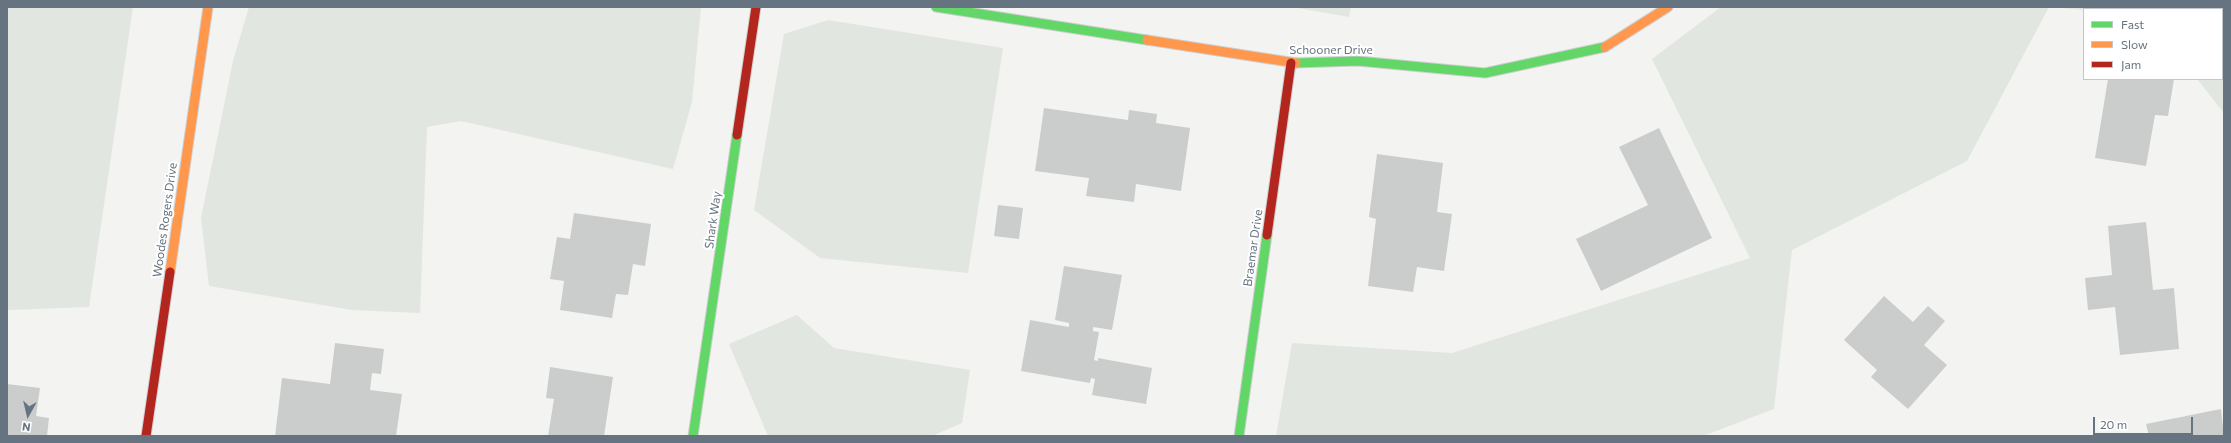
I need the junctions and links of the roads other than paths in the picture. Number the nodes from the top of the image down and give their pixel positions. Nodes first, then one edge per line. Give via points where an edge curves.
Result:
1 (208, 7) edge
2 (756, 7) edge
3 (936, 7) edge
4 (1668, 7) edge
5 (1291, 63) junction
6 (146, 436) edge
7 (693, 436) edge
8 (1239, 436) edge

1 - 6 street, Woodes Rogers Drive
2 - 7 street, Shark Way
3 - 5 street, Schooner Drive
4 - 5 street, Schooner Drive via 1604,48 1485,73 1358,60
5 - 8 street, Braemar Drive

